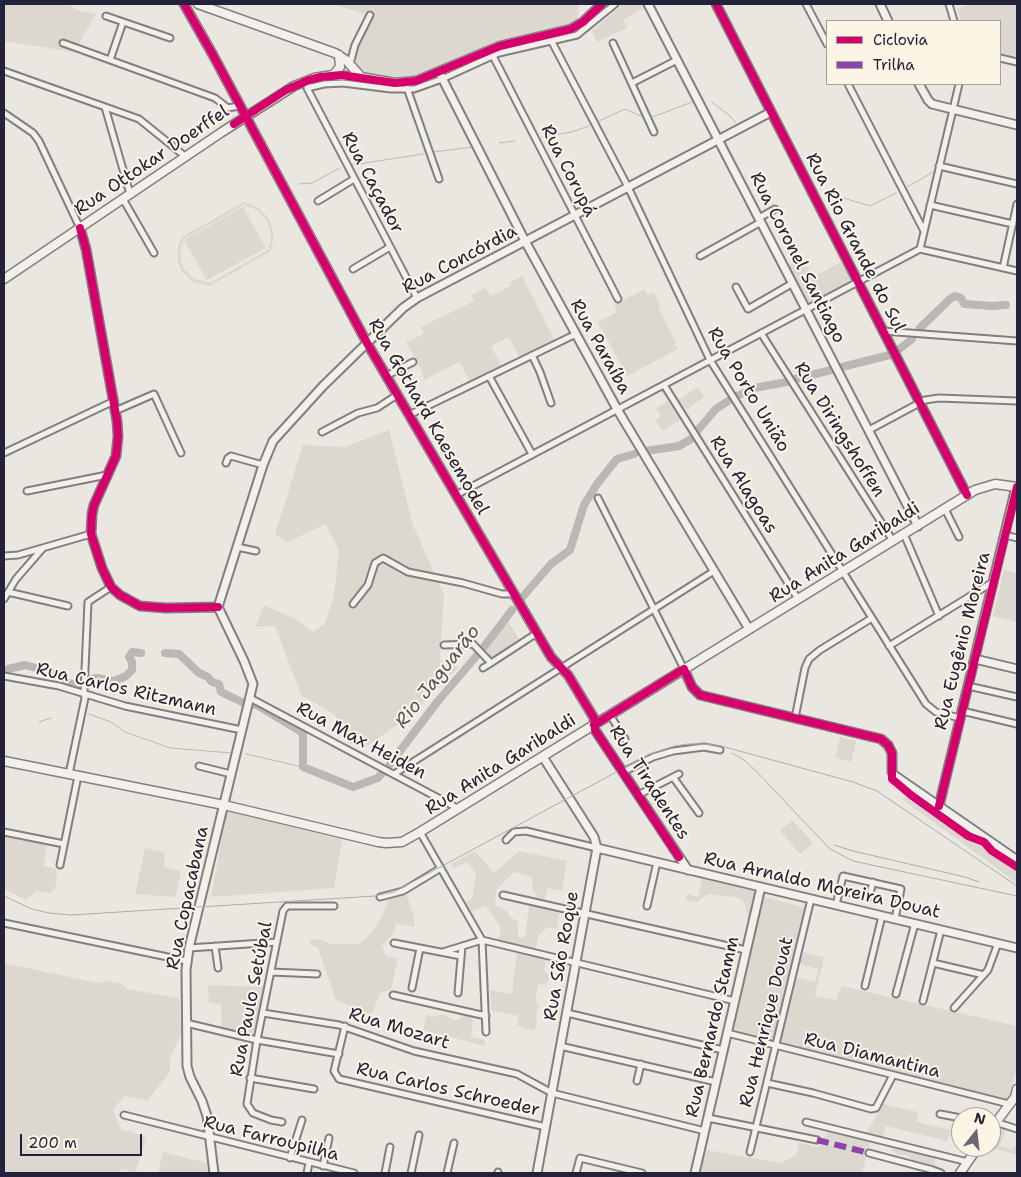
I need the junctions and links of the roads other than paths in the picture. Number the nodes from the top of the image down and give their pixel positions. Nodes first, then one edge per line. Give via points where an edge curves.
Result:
1 (184, 4) edge
2 (199, 4) edge
3 (602, 4) edge
4 (615, 4) edge
5 (648, 4) edge
6 (716, 4) edge
7 (806, 4) edge
8 (880, 4) edge
9 (949, 4) edge
10 (210, 6) edge
11 (370, 15) dead end
12 (106, 16) dead end
13 (192, 16) junction
14 (888, 20) edge
15 (954, 20) edge
16 (124, 22) junction
17 (170, 38) dead end
18 (552, 42) junction
19 (826, 42) edge
20 (63, 43) dead end
21 (612, 43) dead end
22 (340, 55) junction
23 (493, 56) junction
24 (1001, 58) edge
25 (110, 60) junction
26 (678, 60) junction
27 (1017, 62) edge
28 (350, 64) junction
29 (4, 71) edge
30 (333, 75) junction
31 (440, 75) junction
32 (361, 77) junction
33 (310, 80) junction
34 (632, 83) junction
35 (849, 85) edge
36 (920, 85) edge
37 (958, 85) edge
38 (406, 86) junction
39 (307, 88) junction
40 (239, 106) junction
41 (105, 108) junction
42 (952, 110) junction
43 (771, 112) junction
44 (4, 113) edge
45 (245, 117) junction
46 (234, 124) junction
47 (1017, 125) edge
48 (654, 132) dead end
49 (719, 140) junction
50 (186, 157) junction
51 (940, 166) junction
52 (354, 179) junction
53 (439, 179) dead end
54 (1017, 184) edge
55 (628, 187) junction
56 (127, 196) junction
57 (318, 201) dead end
58 (1017, 204) edge
59 (930, 205) junction
60 (775, 209) dead end
61 (575, 215) junction
62 (760, 220) junction
63 (1013, 224) junction
64 (80, 228) junction
65 (924, 231) junction
66 (525, 241) junction
67 (390, 247) junction
68 (920, 249) junction
69 (154, 253) dead end
70 (700, 256) dead end
71 (1003, 268) junction
72 (353, 269) dead end
73 (1017, 271) edge
74 (4, 279) edge
75 (858, 282) junction
76 (793, 284) junction
77 (736, 287) dead end
78 (417, 298) junction
79 (618, 299) dead end
80 (806, 309) junction
81 (883, 331) junction
82 (761, 333) junction
83 (576, 334) junction
84 (1017, 341) edge
85 (367, 343) junction
86 (532, 355) junction
87 (710, 360) junction
88 (413, 362) dead end
89 (386, 376) junction
90 (489, 376) junction
91 (664, 384) junction
92 (397, 395) junction
93 (114, 401) junction
94 (1017, 401) edge
95 (919, 402) junction
96 (551, 403) dead end
97 (617, 409) junction
98 (115, 411) junction
99 (409, 415) junction
100 (869, 430) junction
101 (322, 432) dead end
102 (4, 453) edge
103 (181, 453) dead end
104 (532, 454) junction
105 (226, 463) dead end
106 (262, 465) junction
107 (107, 475) junction
108 (1017, 486) edge
109 (28, 491) dead end
110 (456, 495) junction
111 (967, 495) junction
112 (598, 498) dead end
113 (945, 509) junction
114 (918, 526) junction
115 (92, 534) junction
116 (904, 534) junction
117 (1005, 535) junction
118 (959, 537) dead end
119 (1017, 538) edge
120 (893, 541) junction
121 (44, 547) junction
122 (237, 547) junction
123 (256, 551) dead end
124 (4, 556) edge
125 (714, 571) junction
126 (843, 572) junction
127 (993, 582) junction
128 (112, 588) junction
129 (8, 592) junction
130 (514, 594) junction
131 (4, 599) edge
132 (798, 599) junction
133 (353, 604) dead end
134 (68, 606) dead end
135 (218, 607) junction
136 (654, 609) junction
137 (939, 616) junction
138 (872, 618) junction
139 (749, 629) junction
140 (537, 633) junction
141 (444, 646) dead end
142 (889, 646) junction
143 (974, 659) junction
144 (491, 663) junction
145 (483, 668) dead end
146 (560, 668) junction
147 (684, 669) junction
148 (1017, 669) edge
149 (4, 676) edge
150 (968, 686) junction
151 (84, 692) junction
152 (1017, 697) edge
153 (250, 700) junction
154 (961, 714) junction
155 (610, 715) junction
156 (794, 718) junction
157 (1017, 724) edge
158 (594, 725) junction
159 (242, 730) junction
160 (625, 739) dead end
161 (720, 750) dead end
162 (543, 757) junction
163 (4, 761) edge
164 (199, 766) dead end
165 (623, 772) junction
166 (69, 774) junction
167 (231, 774) junction
168 (394, 774) junction
169 (679, 774) dead end
170 (78, 776) junction
171 (673, 777) junction
172 (638, 795) junction
173 (224, 805) junction
174 (939, 806) junction
175 (459, 809) junction
176 (699, 813) dead end
177 (4, 832) edge
178 (420, 832) junction
179 (594, 837) junction
180 (506, 840) dead end
181 (64, 844) junction
182 (596, 848) junction
183 (609, 851) junction
184 (679, 857) junction
185 (1017, 860) edge
186 (657, 862) junction
187 (60, 865) dead end
188 (673, 866) junction
189 (441, 868) junction
190 (688, 870) junction
191 (872, 882) junction
192 (761, 887) junction
193 (839, 890) junction
194 (503, 895) dead end
195 (380, 897) dead end
196 (811, 899) junction
197 (836, 905) junction
198 (334, 906) dead end
199 (647, 906) dead end
200 (585, 913) junction
201 (882, 916) junction
202 (895, 919) junction
203 (4, 923) edge
204 (914, 923) junction
205 (941, 930) junction
206 (482, 940) junction
207 (277, 942) junction
208 (394, 943) dead end
209 (998, 943) junction
210 (215, 946) junction
211 (462, 946) junction
212 (189, 948) junction
213 (420, 948) junction
214 (1017, 948) edge
215 (746, 950) junction
216 (443, 952) junction
217 (461, 956) junction
218 (187, 961) junction
219 (576, 962) junction
220 (933, 963) junction
221 (218, 968) dead end
222 (271, 972) junction
223 (317, 974) dead end
224 (984, 975) junction
225 (865, 986) dead end
226 (412, 988) dead end
227 (458, 993) dead end
228 (896, 994) dead end
229 (393, 995) dead end
230 (735, 1001) junction
231 (923, 1001) dead end
232 (954, 1008) dead end
233 (263, 1013) junction
234 (567, 1013) junction
235 (486, 1016) junction
236 (186, 1023) junction
237 (345, 1026) junction
238 (486, 1032) dead end
239 (727, 1033) junction
240 (257, 1040) junction
241 (560, 1046) junction
242 (776, 1046) junction
243 (724, 1050) junction
244 (338, 1054) junction
245 (640, 1064) junction
246 (893, 1075) junction
247 (250, 1078) junction
248 (637, 1080) dead end
249 (716, 1082) junction
250 (767, 1083) junction
251 (314, 1089) dead end
252 (1017, 1089) edge
253 (552, 1093) junction
254 (1017, 1097) edge
255 (1009, 1104) junction
256 (940, 1114) dead end
257 (1001, 1114) edge
258 (124, 1115) dead end
259 (951, 1116) edge
260 (708, 1118) junction
261 (302, 1120) dead end
262 (282, 1122) dead end
263 (806, 1122) dead end
264 (1001, 1126) edge
265 (546, 1127) junction
266 (756, 1128) junction
267 (1017, 1129) edge
268 (705, 1131) junction
269 (419, 1135) dead end
270 (211, 1138) junction
271 (329, 1138) dead end
272 (817, 1140) dead end
273 (454, 1143) dead end
274 (390, 1147) dead end
275 (750, 1152) dead end
276 (869, 1154) dead end
277 (971, 1157) edge
278 (290, 1158) junction
279 (309, 1162) junction
280 (968, 1162) junction
281 (322, 1166) junction
282 (617, 1170) edge
283 (214, 1173) edge
284 (307, 1173) edge
285 (354, 1173) edge
286 (385, 1173) edge
287 (411, 1173) edge
288 (447, 1173) edge
289 (537, 1173) edge
290 (576, 1173) edge
291 (642, 1173) edge
292 (695, 1173) edge
293 (941, 1173) edge
294 (960, 1173) edge

1 - 13 main road, Rua Gothard Kaesemodel
2 - 10 main road
2 - 13 main road via 193,8
3 - 31 main road, Rua Ottokar Doerffel via 571,29 500,46
4 - 18 street via 583,32
5 - 26 street, Rua Coronel Santiago
6 - 43 street, Rua Rio Grande do Sul
7 - 19 street
8 - 14 street
9 - 15 street
10 - 22 main road
11 - 28 street via 355,45
12 - 16 street
13 - 40 main road, Rua Gothard Kaesemodel
16 - 17 street
16 - 25 street
18 - 23 street
18 - 55 street, Rua Porto União
20 - 25 street
21 - 34 street
22 - 28 main road
22 - 30 main road via 340,67
23 - 31 street
23 - 61 street, Rua Corupá
24 - 27 street
25 - 40 street via 215,98 228,108
26 - 34 street
26 - 49 street, Rua Coronel Santiago
28 - 32 main road
29 - 41 street
30 - 32 main road, Rua Ottokar Doerffel
30 - 33 main road, Rua Ottokar Doerffel
31 - 38 main road, Rua Ottokar Doerffel
31 - 66 street, Rua Paraíba
32 - 38 main road, Rua Ottokar Doerffel
33 - 39 street
33 - 45 main road, Rua Ottokar Doerffel via 290,88
34 - 48 street
35 - 65 street
36 - 42 street via 930,103
37 - 42 street
38 - 39 street via 391,89 343,83
38 - 53 street
39 - 52 street, Rua Caçador
40 - 45 main road, Rua Gothard Kaesemodel
40 - 46 main road
41 - 50 street via 144,122
41 - 56 street
42 - 47 street
42 - 51 street
43 - 49 street, Rua Concórdia
43 - 75 street, Rua Rio Grande do Sul
44 - 64 street via 40,141
45 - 46 main road, Rua Ottokar Doerffel
45 - 85 main road, Rua Gothard Kaesemodel
46 - 50 main road, Rua Ottokar Doerffel
49 - 55 street, Rua Concórdia
49 - 62 street, Rua Coronel Santiago
50 - 56 main road, Rua Ottokar Doerffel
51 - 54 street
51 - 59 street
52 - 57 street
52 - 67 street, Rua Caçador
55 - 61 street, Rua Concórdia
55 - 87 street, Rua Porto União
56 - 64 main road, Rua Ottokar Doerffel
56 - 69 street
58 - 63 street
59 - 63 street
59 - 65 street
60 - 62 street
61 - 66 street, Rua Concórdia
61 - 79 street, Rua Corupá
62 - 70 street
62 - 76 street, Rua Coronel Santiago
63 - 71 street
64 - 74 main road, Rua Ottokar Doerffel
64 - 93 street
65 - 68 street
66 - 78 street, Rua Concórdia
66 - 83 street, Rua Paraíba
67 - 72 street
67 - 78 street, Rua Caçador
68 - 71 street
68 - 75 street
71 - 73 street
75 - 80 street
75 - 81 street, Rua Rio Grande do Sul
76 - 77 street via 748,309
76 - 80 street, Rua Coronel Santiago
78 - 85 street, Rua Concórdia
80 - 82 street
80 - 100 street, Rua Coronel Santiago
81 - 84 street
81 - 95 street, Rua Rio Grande do Sul
82 - 87 street
82 - 120 street, Rua Diringshoffen
83 - 86 street
83 - 97 street, Rua Paraíba
85 - 89 main road, Rua Gothard Kaesemodel
85 - 106 street, Rua Concórdia via 277,436
86 - 90 street
86 - 96 street
87 - 91 street
87 - 126 street, Rua Porto União
88 - 89 street
89 - 92 main road, Rua Gothard Kaesemodel
90 - 99 street
90 - 104 street
91 - 97 street
91 - 132 street, Rua Alagoas
92 - 99 main road, Rua Gothard Kaesemodel
92 - 101 street via 377,408 358,413
93 - 98 street
93 - 102 street
94 - 95 street via 939,398
95 - 100 street
95 - 111 street, Rua Rio Grande do Sul
97 - 104 street
97 - 125 street, Rua Paraíba
98 - 103 street via 154,394
98 - 107 street via 116,456
99 - 110 main road, Rua Gothard Kaesemodel
100 - 114 street, Rua Coronel Santiago
104 - 110 street
105 - 106 street via 231,456
106 - 122 street, Rua Concórdia
107 - 109 street
107 - 115 street via 92,514
108 - 111 main road, Rua Anita Garibaldi via 995,484
108 - 117 street, Rua Eugênio Moreira
110 - 130 main road, Rua Gothard Kaesemodel
111 - 113 main road, Rua Anita Garibaldi
112 - 136 street
113 - 114 main road, Rua Anita Garibaldi
113 - 118 street
114 - 116 main road, Rua Anita Garibaldi
115 - 121 street
115 - 128 street
116 - 120 main road, Rua Anita Garibaldi
116 - 137 street
117 - 119 street
117 - 127 street, Rua Eugênio Moreira
120 - 126 main road, Rua Anita Garibaldi
121 - 124 street
121 - 129 street
122 - 123 street
122 - 135 street, Rua Concórdia
125 - 136 street
125 - 139 street, Rua Paraíba
126 - 132 main road, Rua Anita Garibaldi
126 - 138 street, Rua Porto União
127 - 137 street
127 - 143 street, Rua Eugênio Moreira
128 - 135 street via 140,606
128 - 151 street via 88,602
129 - 131 street
129 - 134 street
130 - 133 street via 413,573 381,559 374,564 366,589
130 - 140 main road, Rua Gothard Kaesemodel
132 - 139 main road, Rua Anita Garibaldi
135 - 153 street, Rua Copacabana via 252,680
136 - 146 street
136 - 147 street
137 - 142 street
138 - 142 street, Rua Porto União
138 - 156 street via 809,659
139 - 147 main road, Rua Anita Garibaldi
140 - 144 street
140 - 146 main road, Rua Gothard Kaesemodel
141 - 144 street via 476,646
142 - 154 street, Rua Porto União via 928,708 936,712
143 - 148 street
143 - 150 street, Rua Eugênio Moreira
144 - 145 street
146 - 158 main road, Rua Gothard Kaesemodel via 568,675 594,718
146 - 168 street
147 - 155 main road, Rua Anita Garibaldi
147 - 156 street via 692,688 700,694
149 - 151 street, Rua Carlos Ritzmann
150 - 152 street
150 - 154 street, Rua Eugênio Moreira
151 - 159 street, Rua Carlos Ritzmann via 125,706
151 - 166 street
153 - 159 street, Rua Copacabana
153 - 168 street, Rua Max Heiden
154 - 157 street, Rua Porto União
154 - 174 street, Rua Eugênio Moreira
155 - 158 main road, Rua Anita Garibaldi
155 - 160 street
156 - 174 street via 881,739 892,753 893,774
158 - 162 main road, Rua Anita Garibaldi
158 - 165 street, Rua Tiradentes
159 - 167 street, Rua Copacabana
161 - 165 street via 704,747 672,751
162 - 175 main road, Rua Anita Garibaldi
162 - 179 street, Rua São Roque
163 - 166 main road, Rua Anita Garibaldi
164 - 167 street
165 - 172 street, Rua Tiradentes
166 - 170 main road, Rua Anita Garibaldi
167 - 173 street, Rua Copacabana
168 - 175 street, Rua Max Heiden
169 - 171 street
170 - 173 main road, Rua Anita Garibaldi
170 - 181 street
171 - 172 street
171 - 176 street
172 - 184 street, Rua Tiradentes
173 - 178 main road, Rua Anita Garibaldi via 378,842 402,842
173 - 212 street, Rua Copacabana
174 - 185 street
175 - 178 main road, Rua Anita Garibaldi
177 - 181 street
178 - 189 street
179 - 182 street, Rua São Roque
179 - 183 street
180 - 182 street, Rua Arnaldo Moreira Douat via 514,832 526,831
181 - 187 street
182 - 183 street, Rua Arnaldo Moreira Douat
182 - 200 street, Rua São Roque
183 - 186 street, Rua Arnaldo Moreira Douat
184 - 188 street
184 - 190 street, Rua Tiradentes
186 - 188 street, Rua Arnaldo Moreira Douat
186 - 199 street
188 - 190 street, Rua Arnaldo Moreira Douat
189 - 195 street via 403,891
189 - 206 street
190 - 192 street, Rua Arnaldo Moreira Douat
191 - 193 street via 843,876
191 - 193 street via 869,897
191 - 202 street via 901,889
192 - 196 street, Rua Arnaldo Moreira Douat
192 - 215 street, Rua Bernardo Stamm
193 - 197 street
194 - 200 street
196 - 197 street, Rua Arnaldo Moreira Douat
196 - 242 street, Rua Henrique Douat
197 - 201 street, Rua Arnaldo Moreira Douat
198 - 207 street, Rua Paulo Setúbal via 288,906
200 - 215 street
200 - 219 street, Rua São Roque
201 - 202 street, Rua Arnaldo Moreira Douat
201 - 225 street
202 - 204 street, Rua Arnaldo Moreira Douat
203 - 218 street
204 - 205 street, Rua Arnaldo Moreira Douat
204 - 228 street
205 - 209 street, Rua Arnaldo Moreira Douat
205 - 220 street
206 - 211 street
206 - 219 street
206 - 235 street
207 - 210 street
207 - 222 street, Rua Paulo Setúbal
208 - 213 street
209 - 214 street, Rua Arnaldo Moreira Douat
209 - 224 street
210 - 212 street
210 - 221 street
211 - 216 street
211 - 217 street
212 - 218 street, Rua Copacabana
213 - 216 street
213 - 226 street
215 - 230 street, Rua Bernardo Stamm
216 - 217 street
217 - 227 street
218 - 236 street, Rua Copacabana
219 - 230 street
219 - 234 street, Rua São Roque
220 - 224 street
220 - 231 street
222 - 223 street
222 - 233 street, Rua Paulo Setúbal
224 - 232 street
229 - 235 street
230 - 239 street, Rua Bernardo Stamm
233 - 237 street, Rua Mozart
233 - 240 street, Rua Paulo Setúbal
234 - 241 street, Rua São Roque
234 - 243 street
235 - 238 street
236 - 240 street
236 - 270 street, Rua Copacabana via 187,1066 205,1109
237 - 244 street, Rua Carlos Schroeder
237 - 253 street, Rua Mozart via 414,1051 517,1074
239 - 242 street, Rua Diamantina
239 - 243 street, Rua Bernardo Stamm
240 - 244 street
240 - 247 street, Rua Paulo Setúbal
241 - 245 street
241 - 253 street, Rua São Roque
242 - 246 street, Rua Diamantina
242 - 250 street, Rua Henrique Douat
243 - 249 street, Rua Bernardo Stamm
244 - 265 street, Rua Carlos Schroeder via 334,1071 343,1080
245 - 248 street
245 - 249 street
246 - 250 street via 874,1109
246 - 255 street, Rua Diamantina
247 - 251 street
247 - 262 street, Rua Paulo Setúbal via 247,1104 250,1110
249 - 260 street, Rua Bernardo Stamm
250 - 266 street, Rua Henrique Douat
252 - 255 main road
253 - 265 street, Rua São Roque
253 - 268 street, Rua Mozart
254 - 255 main road
255 - 257 main road
256 - 259 street
258 - 270 street, Rua Farroupilha
260 - 266 street
260 - 268 street, Rua Bernardo Stamm
261 - 278 street
263 - 280 street
264 - 267 street
265 - 289 street, Rua São Roque
266 - 272 street
266 - 275 street, Rua Henrique Douat
268 - 292 street, Rua Bernardo Stamm
269 - 287 street
270 - 278 street, Rua Farroupilha
270 - 283 street, Rua Copacabana
271 - 281 street
273 - 288 street
274 - 286 street
276 - 293 street
277 - 280 main road
278 - 279 street, Rua Farroupilha
279 - 281 street, Rua Farroupilha
279 - 284 street
280 - 294 main road
281 - 285 street, Rua Farroupilha
282 - 290 street via 580,1158
282 - 291 street

